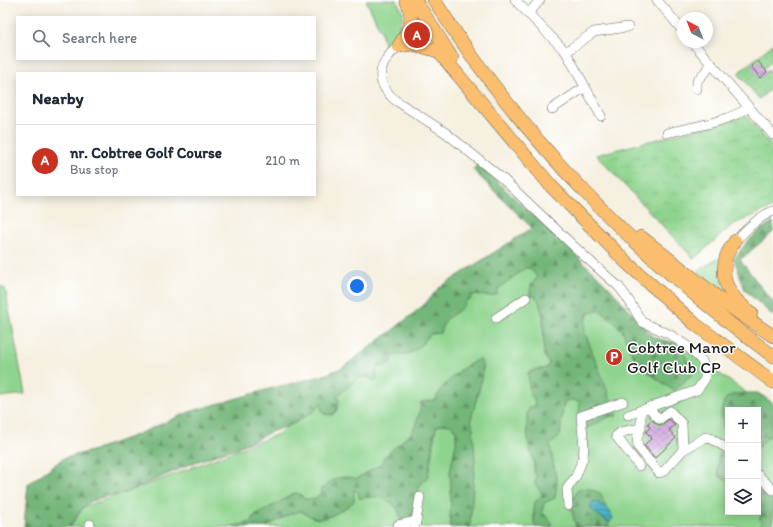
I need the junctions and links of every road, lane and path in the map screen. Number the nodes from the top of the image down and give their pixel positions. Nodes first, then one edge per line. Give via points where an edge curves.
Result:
1 (406, 0) edge
2 (415, 0) edge
3 (434, 0) edge
4 (514, 0) edge
5 (540, 0) edge
6 (657, 0) edge
7 (528, 14) junction
8 (677, 24) edge
9 (628, 27) dead end
10 (399, 46) junction
11 (697, 48) edge
12 (566, 52) junction
13 (712, 64) junction
14 (585, 87) junction
15 (697, 89) dead end
16 (749, 107) junction
17 (552, 109) dead end
18 (489, 111) junction
19 (601, 116) dead end
20 (667, 133) dead end
21 (773, 135) edge
22 (589, 196) junction
23 (773, 211) edge
24 (735, 241) joint
25 (526, 298) dead end
26 (496, 318) dead end
27 (773, 330) edge
28 (773, 336) edge
29 (773, 356) edge
30 (748, 364) junction
31 (773, 382) edge
32 (773, 389) edge
33 (623, 402) dead end
34 (645, 409) junction
35 (628, 415) dead end
36 (642, 428) junction
37 (725, 447) edge
38 (683, 450) junction
39 (639, 466) dead end
40 (761, 478) edge
41 (773, 490) edge
42 (420, 497) dead end
43 (568, 506) dead end
44 (398, 524) dead end
45 (415, 524) edge

1 - 10 highway via 410,8 411,25
2 - 18 highway
3 - 22 highway via 490,82
4 - 7 street
5 - 7 street
6 - 8 street
7 - 12 street
9 - 12 street via 594,32
10 - 18 highway via 413,44 438,51
10 - 34 street via 384,61 381,68 381,82 388,94 446,133 504,180 619,287 642,322 669,334 687,346 702,361 705,379 696,390
11 - 13 street
12 - 14 street
13 - 15 street via 697,81
13 - 16 street
14 - 17 street
14 - 19 street
16 - 20 street via 726,118
16 - 21 street
18 - 30 highway via 551,186 627,263 695,324
22 - 28 highway via 726,304
22 - 29 highway via 684,286
23 - 24 street via 752,225
24 - 27 highway via 726,256 723,273 725,282 741,305
25 - 26 street
30 - 31 highway
30 - 32 highway
33 - 43 street via 581,416 583,458 576,476 567,489
34 - 35 street
34 - 36 street
34 - 38 street via 660,420 670,411 682,424
36 - 38 street via 637,438 638,447 660,473
36 - 39 street via 614,436
37 - 38 street via 706,437
40 - 41 street
42 - 45 street
44 - 45 street

